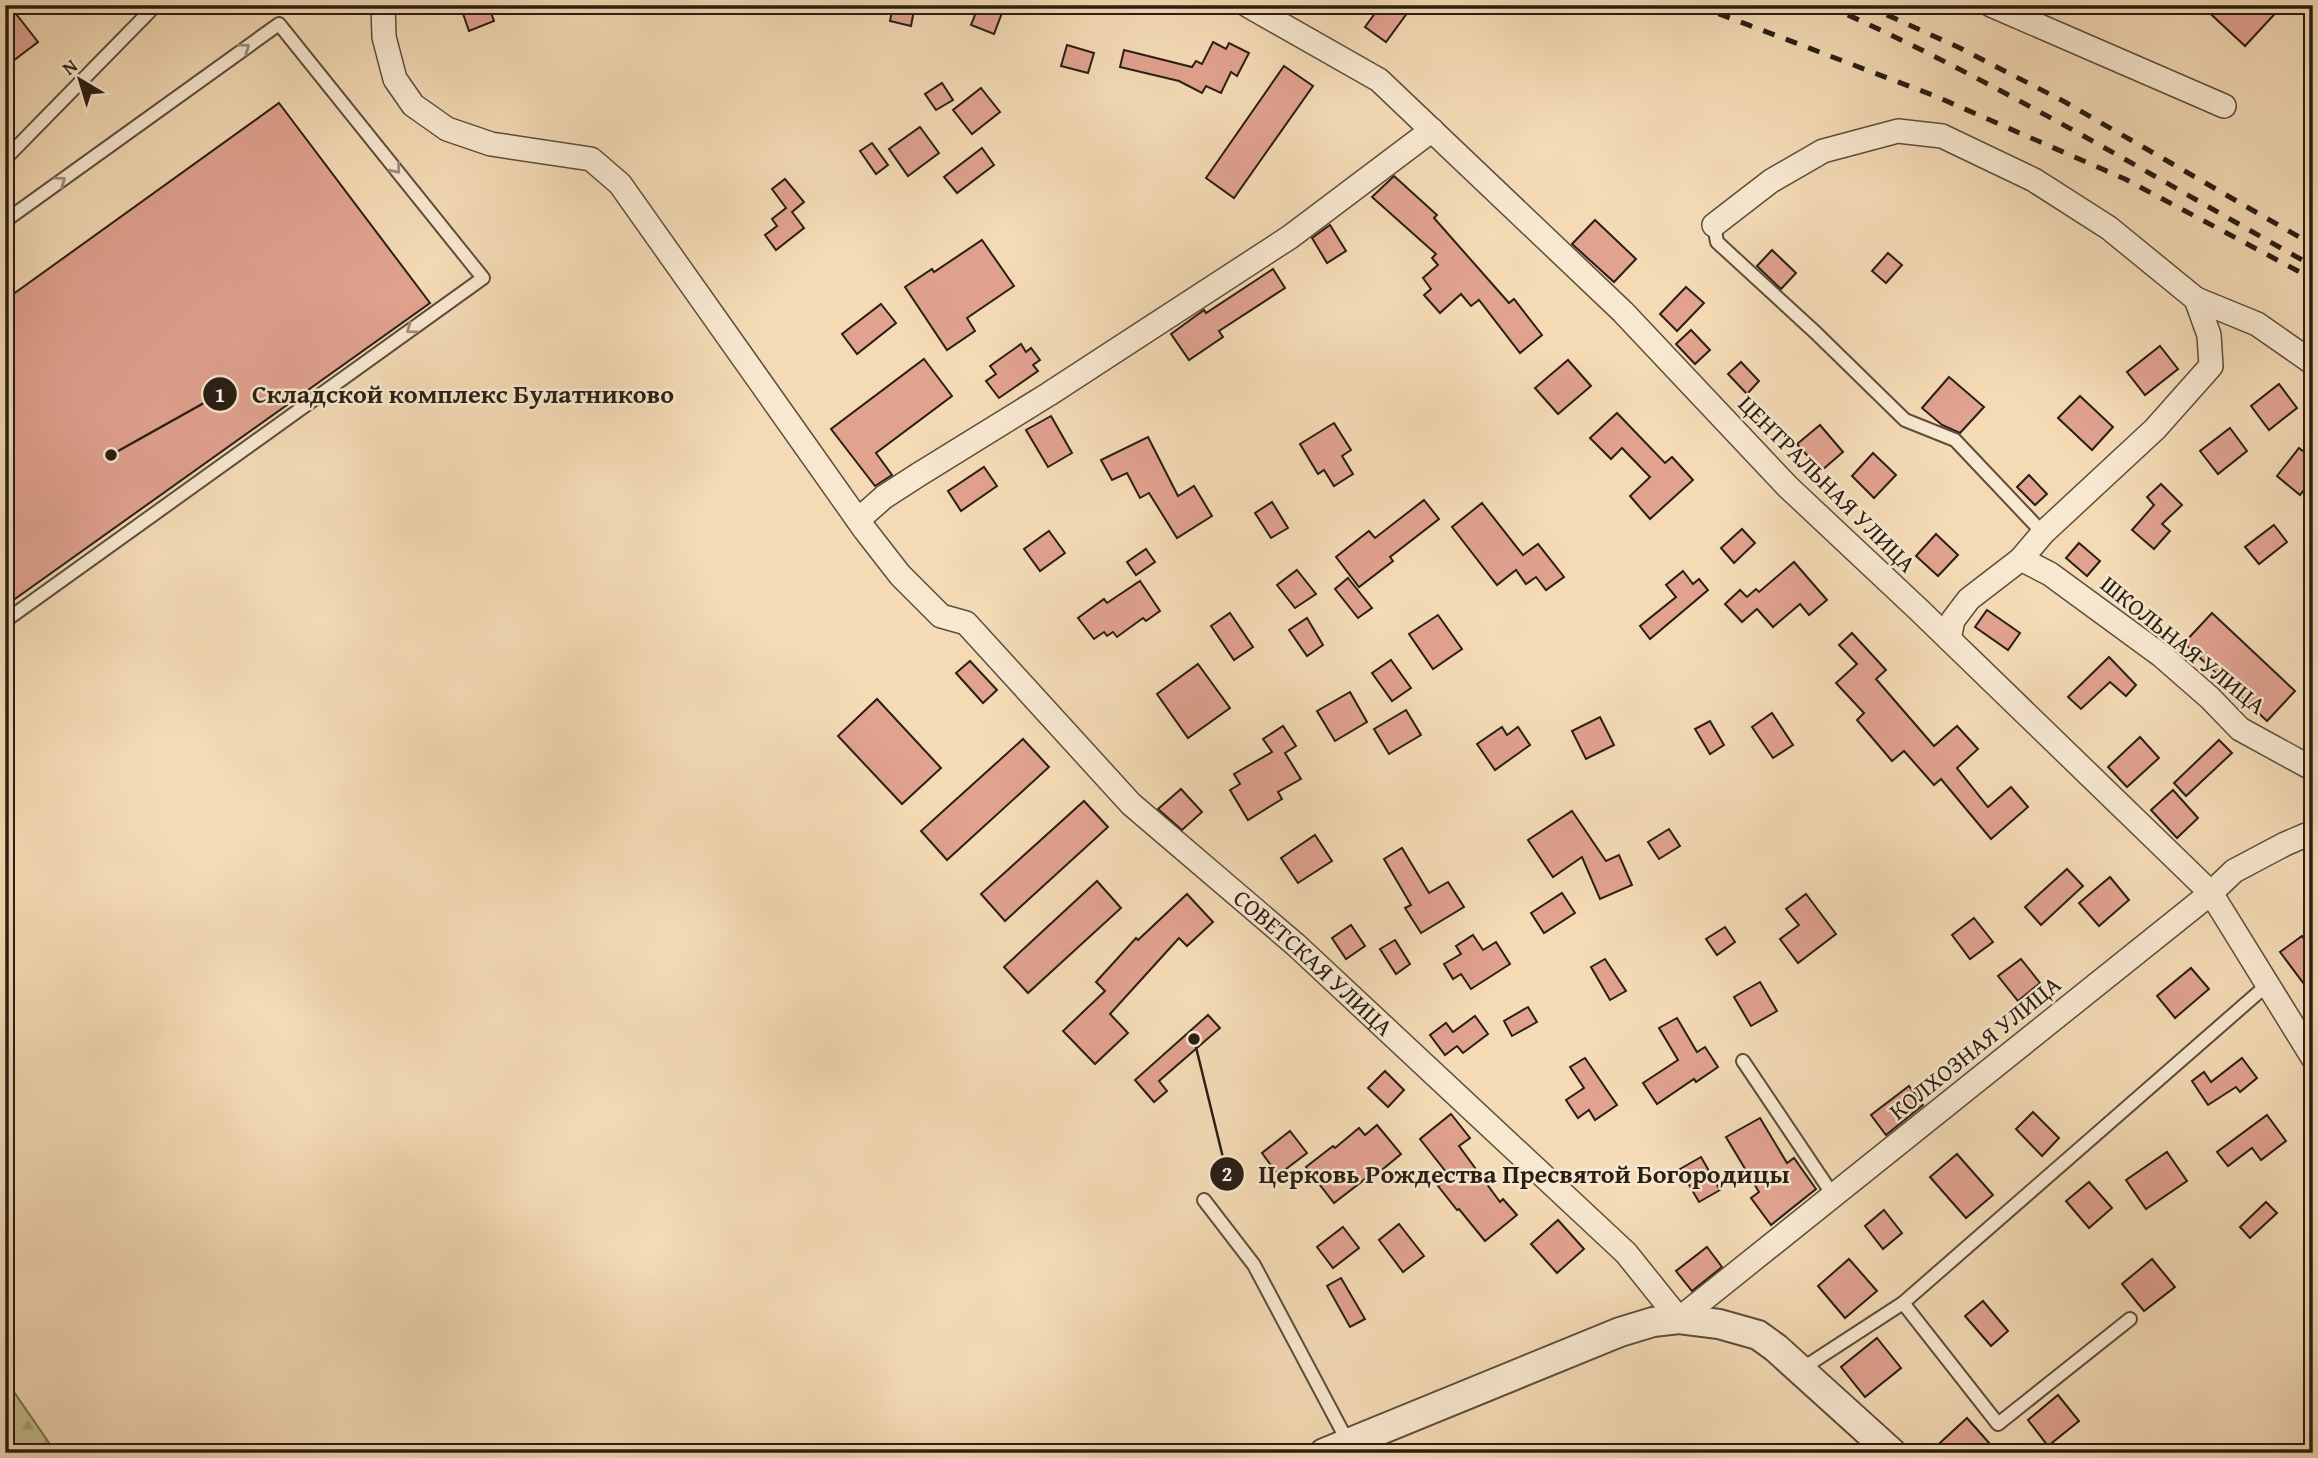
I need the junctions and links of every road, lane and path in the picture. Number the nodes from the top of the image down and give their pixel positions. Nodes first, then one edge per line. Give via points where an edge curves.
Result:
1 (156, 5) edge
2 (383, 5) edge
3 (1247, 5) edge
4 (1991, 5) edge
5 (2224, 106) dead end
6 (1432, 131) junction
7 (5, 159) edge
8 (5, 221) edge
9 (1714, 225) joint
10 (2196, 299) junction
11 (2313, 363) edge
12 (858, 520) junction
13 (2043, 533) junction
14 (2021, 559) junction
15 (5, 621) edge
16 (1949, 639) junction
17 (2313, 769) edge
18 (2313, 832) edge
19 (2211, 893) junction
20 (2267, 985) junction
21 (2313, 1058) edge
22 (1743, 1061) dead end
23 (1833, 1195) junction
24 (1205, 1200) dead end
25 (1903, 1303) junction
26 (1679, 1319) junction
27 (2130, 1319) dead end
28 (1800, 1370) junction
29 (1336, 1447) edge
30 (1892, 1453) edge

1 - 7 lane
2 - 12 street via 384,37 395,79 413,105 447,129 491,144 591,159 620,184
3 - 6 street, ЦЕНТРАЛЬНАЯ УЛИЦА via 1379,80
4 - 5 street
6 - 12 street via 1290,237 884,497
6 - 16 street, ЦЕНТРАЛЬНАЯ УЛИЦА via 1623,312 1788,488
8 -> 15 lane via 279,24 483,278
9 - 10 street via 1771,181 1823,151 1898,131 1942,136 2034,180 2109,228
9 - 13 lane via 1717,242 1905,420 1955,439
10 - 11 street via 2257,324
10 - 13 street via 2209,335 2211,366 2155,429
12 - 26 street, СОВЕТСКАЯ УЛИЦА via 900,575 941,616 966,623 1131,804 1296,945 1626,1253
13 - 14 street
14 - 16 street via 1969,599 1953,620
14 - 17 street, ШКОЛЬНАЯ УЛИЦА via 2050,574 2162,656 2240,729
16 - 19 street, ЦЕНТРАЛЬНАЯ УЛИЦА
18 - 19 street, КОЛХОЗНАЯ УЛИЦА via 2234,871
19 - 20 street, ЦЕНТРАЛЬНАЯ УЛИЦА
19 - 23 street, КОЛХОЗНАЯ УЛИЦА
20 - 21 street, ЦЕНТРАЛЬНАЯ УЛИЦА
20 - 25 lane
22 - 23 lane
23 - 26 street, КОЛХОЗНАЯ УЛИЦА
24 - 29 lane via 1254,1265
25 - 27 lane via 1998,1424
25 - 28 lane
26 - 28 street via 1758,1335
26 - 29 street via 1639,1325
28 - 30 street

